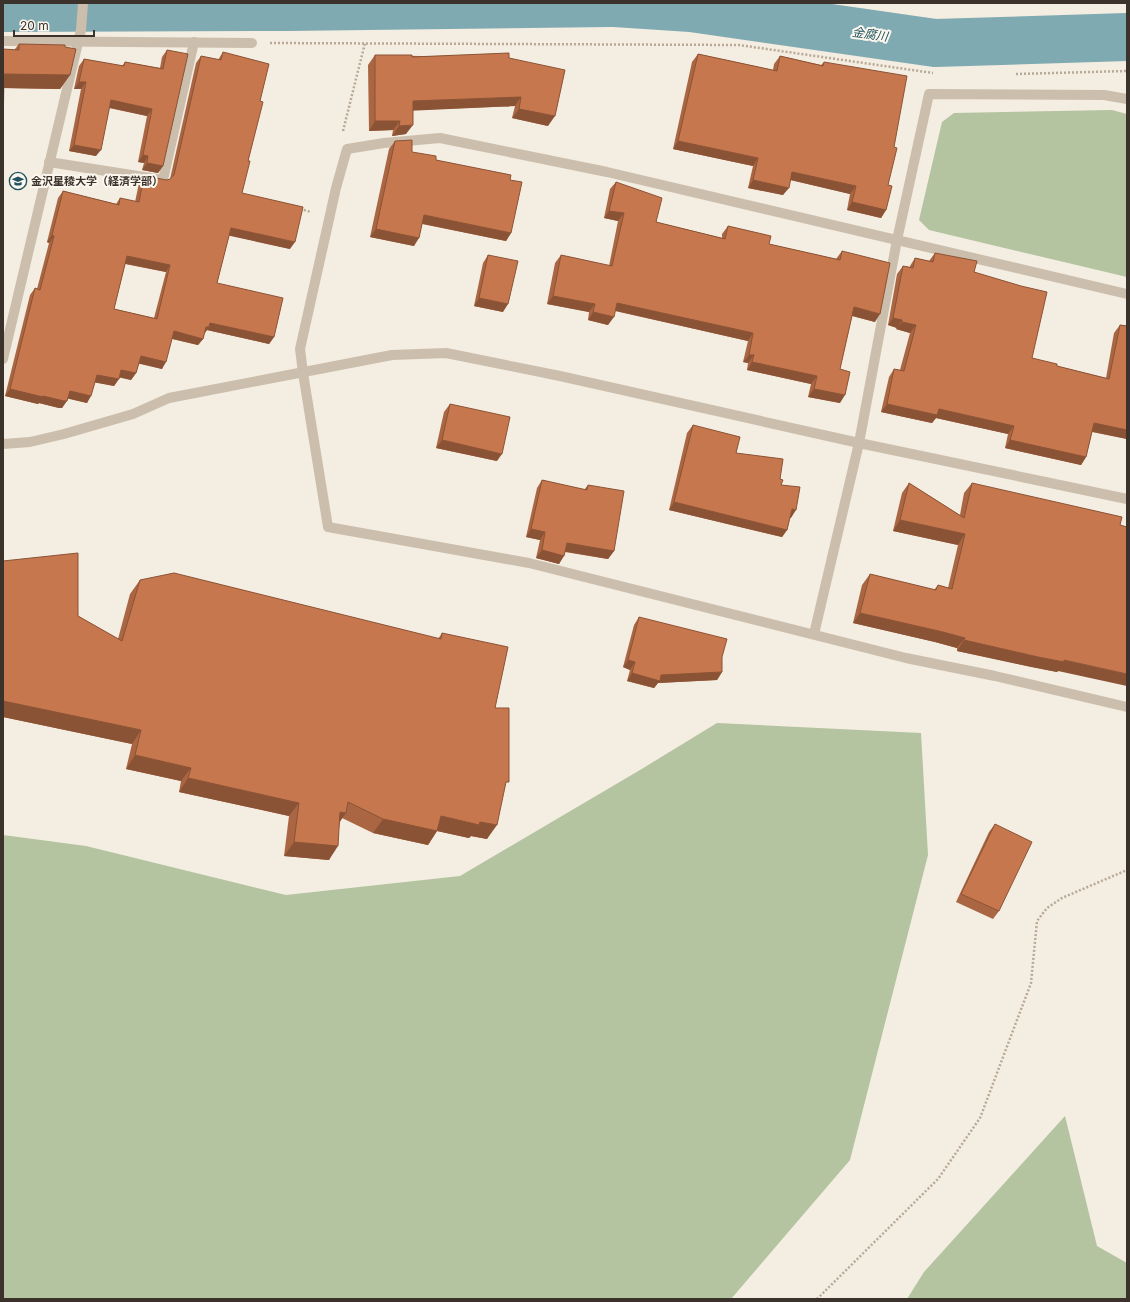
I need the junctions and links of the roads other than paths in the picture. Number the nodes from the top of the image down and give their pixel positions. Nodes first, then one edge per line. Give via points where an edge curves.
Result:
1 (83, 3) edge
2 (3, 41) edge
3 (77, 42) junction
4 (194, 42) junction
5 (252, 43) road end
6 (1127, 99) edge
7 (49, 162) junction
8 (896, 240) junction
9 (1127, 294) edge
10 (3, 359) edge
11 (303, 373) junction
12 (859, 443) junction
13 (3, 444) edge
14 (1127, 499) edge
15 (814, 634) junction
16 (1127, 707) edge

1 - 3 street via 81,30
2 - 3 street
3 - 4 street
3 - 7 street
4 - 5 street
4 - 7 street via 163,180
6 - 8 street via 1104,95 929,94
7 - 10 street
8 - 9 street
8 - 11 street via 607,172 440,138 347,149 329,216 300,349
8 - 12 street
11 - 12 street via 392,355 446,353
11 - 13 street via 170,398 133,414 64,434 30,442
11 - 15 street via 328,527 529,563
12 - 14 street
12 - 15 street
15 - 16 street via 906,658

